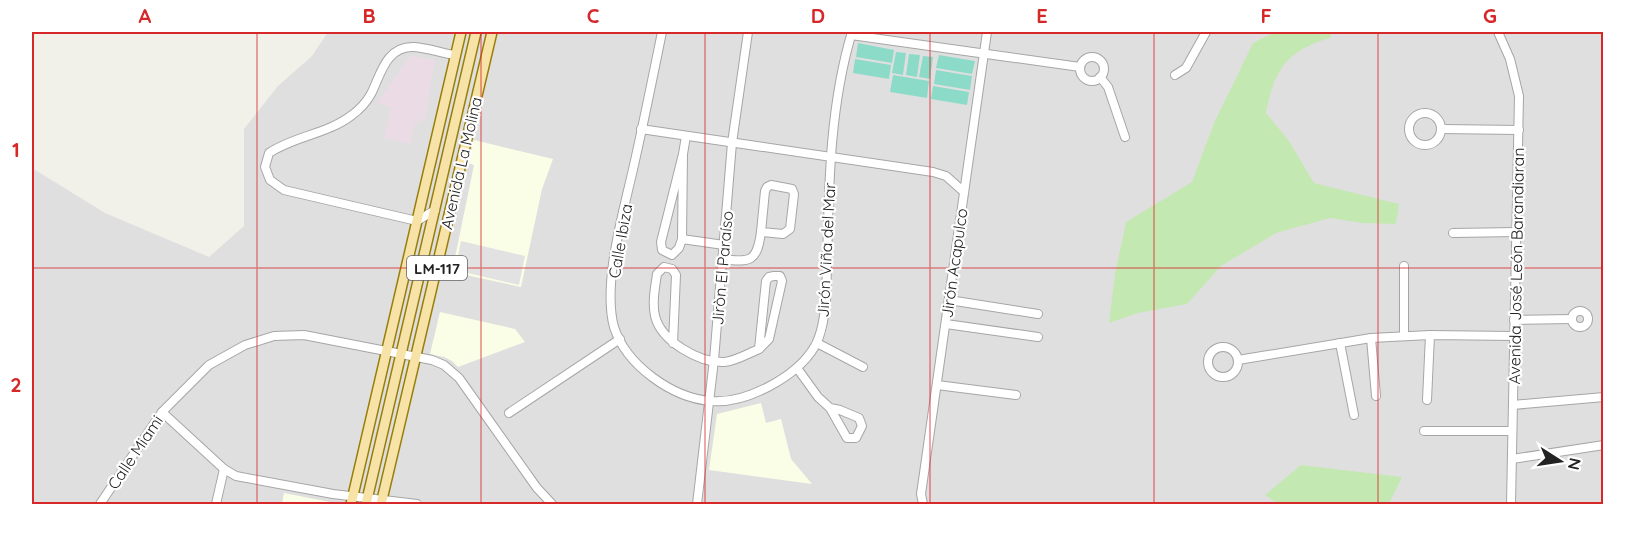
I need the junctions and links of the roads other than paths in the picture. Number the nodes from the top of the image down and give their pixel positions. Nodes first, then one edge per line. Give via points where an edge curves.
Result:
1 (461, 32) edge
2 (477, 32) edge
3 (492, 32) edge
4 (662, 32) edge
5 (748, 32) edge
6 (987, 32) edge
7 (1206, 32) edge
8 (1498, 32) edge
9 (852, 33) edge
10 (984, 53) junction
11 (455, 55) junction
12 (1080, 67) junction
13 (1175, 75) dead end
14 (1100, 77) junction
15 (641, 129) junction
16 (1442, 129) junction
17 (1519, 130) junction
18 (686, 136) junction
19 (1125, 137) dead end
20 (732, 143) junction
21 (683, 154) junction
22 (831, 156) junction
23 (964, 192) junction
24 (435, 210) junction
25 (417, 221) junction
26 (761, 232) junction
27 (1517, 232) junction
28 (1453, 233) dead end
29 (682, 239) junction
30 (724, 245) junction
31 (723, 259) junction
32 (1404, 266) dead end
33 (949, 300) junction
34 (1038, 314) dead end
35 (1572, 319) dead end
36 (1514, 320) junction
37 (946, 324) junction
38 (1430, 335) junction
39 (1404, 336) junction
40 (1514, 336) junction
41 (1038, 337) dead end
42 (1371, 338) junction
43 (620, 339) junction
44 (674, 343) junction
45 (817, 343) junction
46 (1340, 343) junction
47 (759, 349) junction
48 (386, 351) junction
49 (401, 354) junction
50 (416, 357) junction
51 (714, 360) junction
52 (1238, 360) junction
53 (863, 367) dead end
54 (797, 368) junction
55 (937, 385) junction
56 (1016, 395) dead end
57 (1376, 396) dead end
58 (1604, 397) edge
59 (1427, 400) dead end
60 (710, 401) junction
61 (1513, 405) junction
62 (830, 408) junction
63 (162, 412) junction
64 (509, 413) dead end
65 (1354, 415) dead end
66 (1512, 431) junction
67 (1424, 432) dead end
68 (1604, 445) edge
69 (1512, 459) junction
70 (224, 469) junction
71 (921, 494) junction
72 (352, 500) edge
73 (366, 501) edge
74 (381, 502) edge
75 (100, 504) edge
76 (216, 504) edge
77 (417, 504) edge
78 (552, 504) edge
79 (697, 504) edge
80 (917, 504) edge
81 (923, 504) edge
82 (1511, 504) edge

1 - 11 main road, Avenida La Molina / LM-117
2 - 24 main road, Avenida La Molina / LM-117
3 - 50 main road, Avenida La Molina / LM-117
4 - 15 street, Calle Ibiza
5 - 20 street, Jiròn El Paraíso
6 - 10 street, Jirón Acapulco
7 - 13 street via 1186,68
8 - 17 street, Avenida José León Barandiaran via 1519,96
9 - 10 street
9 - 22 street, Jirón Viña del Mar
10 - 12 street
10 - 23 street, Jirón Acapulco
11 - 25 main road, Avenida La Molina / LM-117
11 - 25 street via 413,47 397,51 385,62 370,97 352,115 321,132 279,146 269,153 265,167 270,180 284,190
12 - 14 street via 1087,79
12 - 14 street via 1087,58 1097,58 1103,67
14 - 19 street via 1108,87
15 - 18 street
15 - 43 street, Calle Ibiza via 614,254 611,305
16 - 16 street via 1435,115 1425,112 1411,120 1409,130 1413,140 1428,145 1438,139
16 - 17 street
17 - 27 street, Avenida José León Barandiaran
18 - 20 street
18 - 21 street
20 - 22 street
20 - 30 street, Jiròn El Paraíso
21 - 29 street
21 - 29 street via 662,250 672,255
22 - 23 street via 939,173
22 - 45 street, Jirón Viña del Mar via 826,302
23 - 33 street, Jirón Acapulco
24 - 25 street
24 - 49 main road, Avenida La Molina / LM-117
25 - 48 main road, Avenida La Molina / LM-117
26 - 26 street via 767,187 792,189 790,229 783,234
26 - 31 street via 751,258 743,262
27 - 28 street
27 - 36 street, Avenida José León Barandiaran
29 - 30 street
30 - 31 street, Jiròn El Paraíso
31 - 51 street, Jiròn El Paraíso
32 - 39 street
33 - 34 street
33 - 37 street, Jirón Acapulco
35 - 36 street
36 - 40 street, Avenida José León Barandiaran
37 - 41 street
37 - 55 street, Jirón Acapulco
38 - 39 street
38 - 40 street
38 - 59 street
39 - 42 street
40 - 61 street, Avenida José León Barandiaran
42 - 46 street
42 - 57 street
43 - 60 street, Calle Ibiza via 639,367 654,379
43 - 64 street
44 - 44 street via 676,275 664,267 657,274 654,309 659,326
44 - 51 street
45 - 53 street
45 - 54 street, Jirón Viña del Mar
46 - 52 street
46 - 65 street
47 - 47 street via 770,339 780,276 768,277 766,281
47 - 51 street via 725,362
48 - 49 street, Calle Miami
48 - 63 street, Calle Miami via 304,335 274,336 245,345 209,365
48 - 72 main road, Avenida La Molina / LM-117
49 - 50 street, Calle Miami
49 - 73 main road, Avenida La Molina / LM-117
50 - 74 main road, Avenida La Molina / LM-117
50 - 78 street, Calle Miami via 438,362 455,373
51 - 60 street, Jiròn El Paraíso
52 - 52 street via 1233,350 1221,347 1211,353 1208,364 1214,374 1225,377 1235,372
54 - 60 street, Jirón Viña del Mar via 736,400
54 - 62 street
55 - 56 street
55 - 71 street, Jirón Acapulco
58 - 61 street
60 - 79 street, Jiròn El Paraíso
61 - 66 street, Avenida José León Barandiaran
62 - 62 street via 847,438 856,438 862,426 859,418
63 - 70 street
63 - 75 street, Calle Miami
66 - 67 street
66 - 69 street, Avenida José León Barandiaran
68 - 69 street
69 - 82 street, Avenida José León Barandiaran
70 - 72 street via 240,477
70 - 76 street
71 - 80 street, Jirón Acapulco
71 - 81 street, Jirón Acapulco
72 - 73 street
73 - 74 street
74 - 77 street

